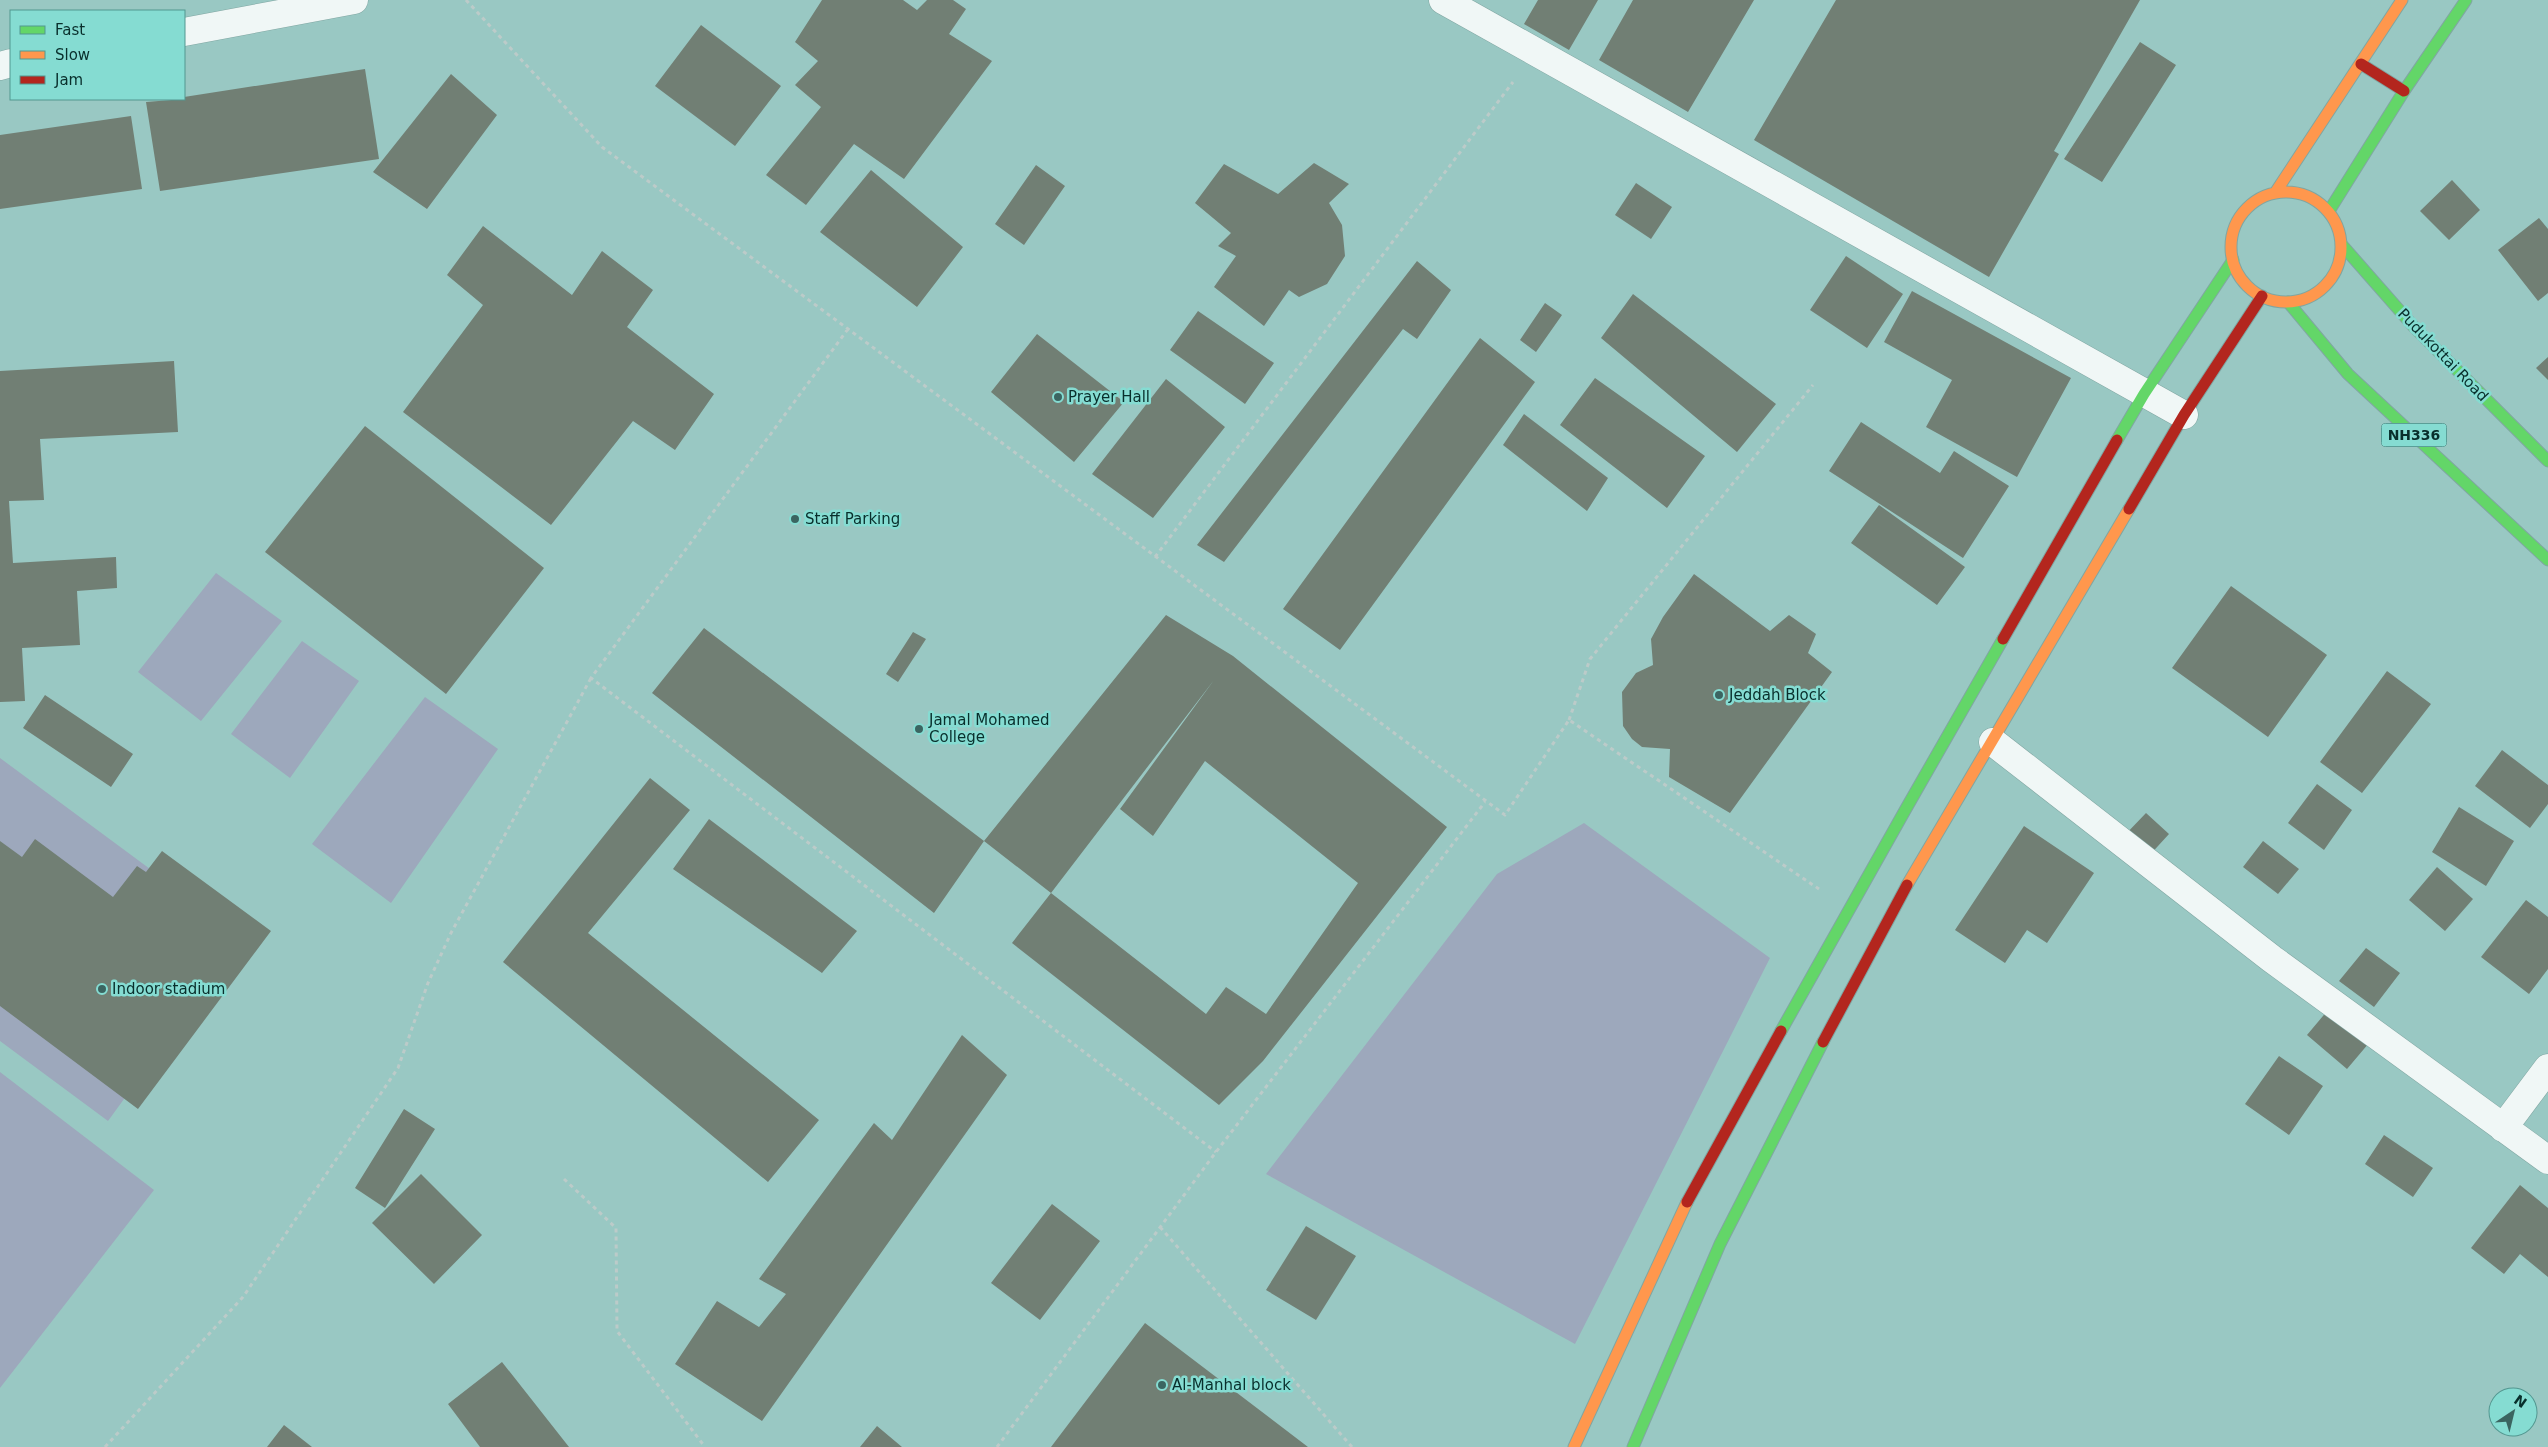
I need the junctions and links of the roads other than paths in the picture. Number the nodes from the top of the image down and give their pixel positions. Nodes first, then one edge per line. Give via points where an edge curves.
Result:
1 (354, 0) edge
2 (1442, 0) edge
3 (2402, 0) edge
4 (2466, 0) edge
5 (185, 32) edge
6 (2361, 64) junction
7 (2404, 91) junction
8 (2275, 193) junction
9 (2329, 211) junction
10 (2342, 246) junction
11 (2233, 260) junction
12 (2262, 296) junction
13 (2288, 302) junction
14 (2144, 394) junction
15 (2184, 415) junction
16 (2548, 461) edge
17 (2548, 560) edge
18 (1993, 742) junction
19 (1871, 868) junction
20 (1884, 876) dead end
21 (2548, 1068) edge
22 (2502, 1128) junction
23 (2548, 1160) edge
24 (1574, 1447) edge
25 (1633, 1447) edge

1 - 5 street
2 - 14 street
3 - 6 main road
4 - 7 main road
6 - 7 main road
6 - 8 main road
7 - 9 main road
8 - 9 main road via 2304,195
8 - 11 main road via 2252,203 2237,223 2232,235
9 - 10 main road, Pudukottai Road via 2338,228
10 - 13 main road via 2336,270 2321,291 2305,300
10 - 16 main road, Pudukottai Road via 2414,327
11 - 12 main road via 2243,281
11 - 14 main road
12 - 13 main road
12 - 15 main road
13 - 17 main road, NH336 via 2348,374
14 - 15 street
14 - 19 main road
15 - 18 main road
18 - 22 street via 2272,959
18 - 25 main road via 1901,888 1795,1094 1720,1244
19 - 20 main road
19 - 24 main road via 1690,1196
21 - 22 street
22 - 23 street

